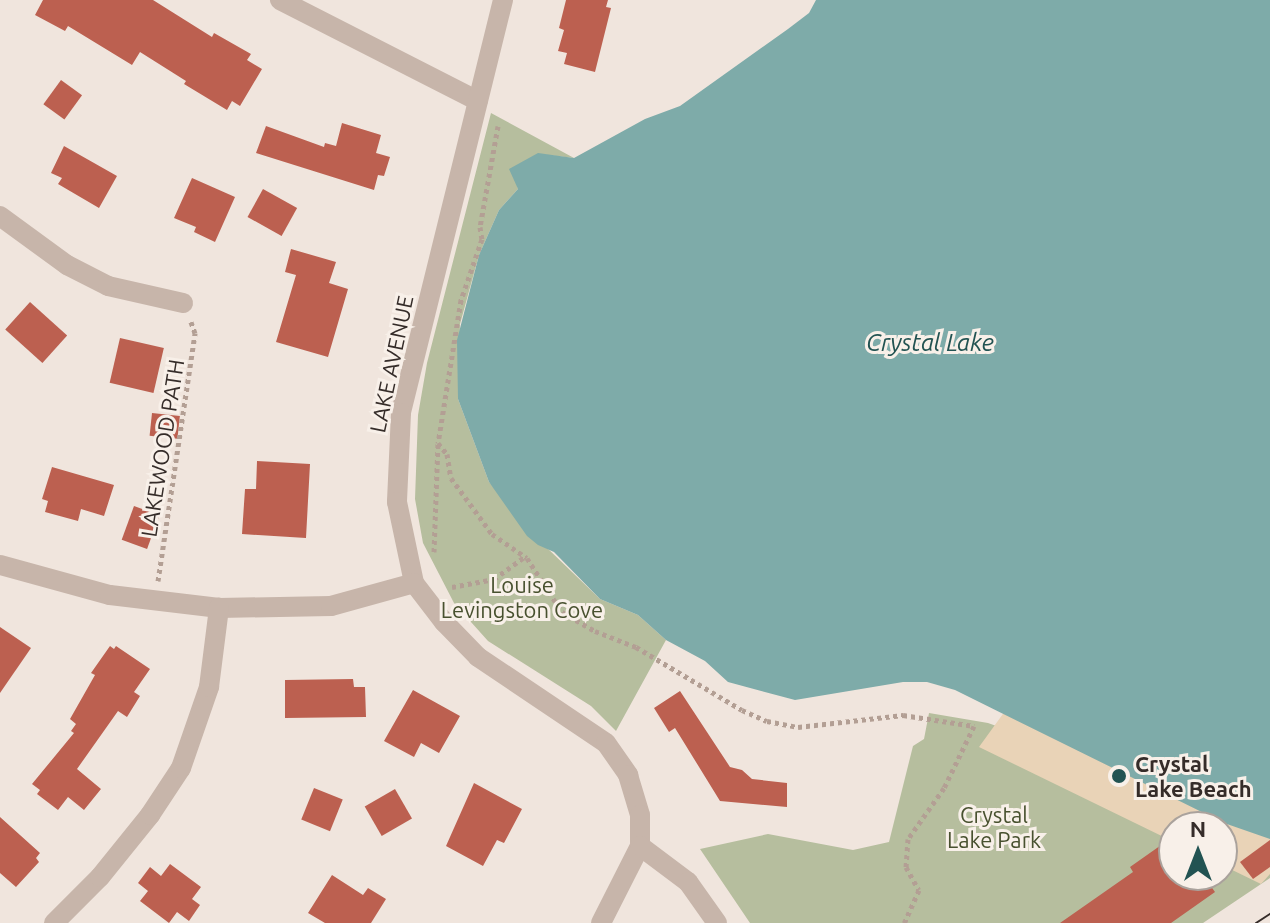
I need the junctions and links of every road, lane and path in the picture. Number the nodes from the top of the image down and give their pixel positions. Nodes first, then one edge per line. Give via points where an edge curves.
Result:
1 (280, 0) edge
2 (503, 0) edge
3 (478, 101) junction
4 (491, 120) dead end
5 (0, 216) edge
6 (183, 303) joint
7 (438, 443) junction
8 (434, 552) dead end
9 (524, 557) junction
10 (0, 565) edge
11 (414, 583) junction
12 (452, 587) dead end
13 (155, 601) junction
14 (219, 608) junction
15 (640, 846) junction
16 (54, 923) edge
17 (601, 923) edge
18 (717, 923) edge
19 (904, 923) edge

1 - 3 street
2 - 3 street, LAKE AVENUE
3 - 11 street, LAKE AVENUE via 401,413 397,502
4 - 7 path via 498,123 482,239 461,300
5 - 6 street via 67,265 108,286
6 - 13 path, LAKEWOOD PATH via 195,333
7 - 8 path
7 - 9 path via 470,508 503,544
9 - 12 path via 494,579
9 - 19 path via 562,612 767,721 798,727 903,715 974,726 944,788 908,839 906,867 919,890
10 - 13 street via 98,592
11 - 14 street via 331,606
11 - 15 street, LAKE AVENUE via 478,657 610,747 637,798
13 - 14 street
14 - 16 street via 209,687 181,768 100,877
15 - 17 street
15 - 18 street via 688,882

